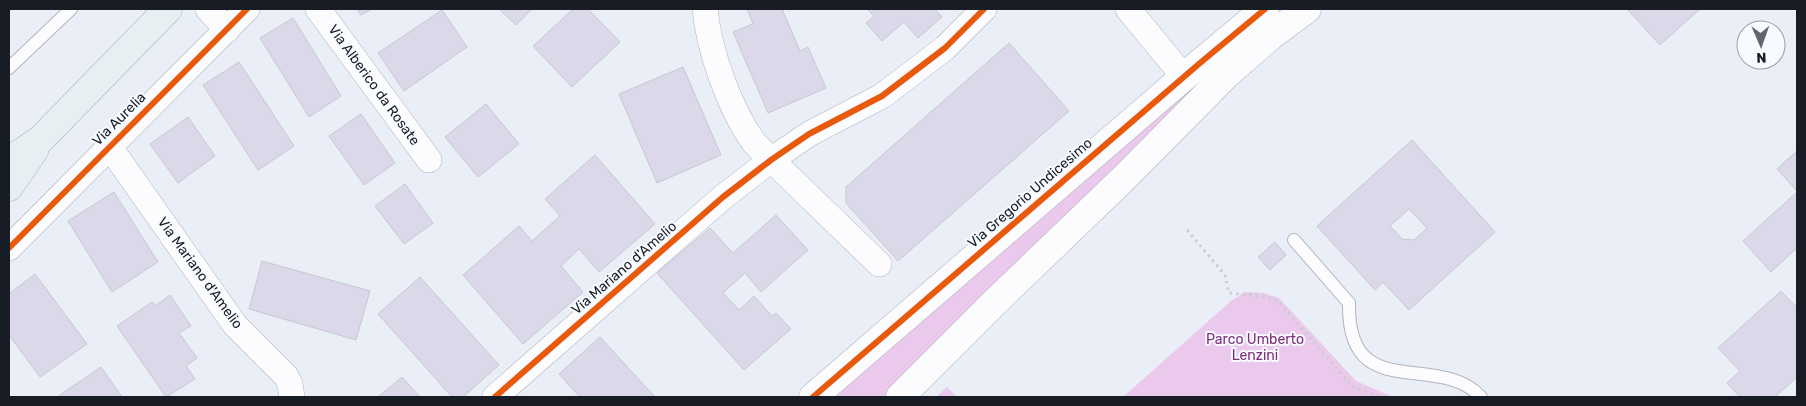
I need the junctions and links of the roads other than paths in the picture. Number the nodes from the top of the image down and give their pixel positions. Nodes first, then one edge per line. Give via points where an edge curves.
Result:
1 (71, 9) edge
2 (168, 9) edge
3 (208, 9) edge
4 (247, 9) edge
5 (318, 9) edge
6 (705, 9) edge
7 (984, 9) edge
8 (1128, 9) edge
9 (1265, 9) edge
10 (1307, 9) edge
11 (227, 30) junction
12 (9, 68) edge
13 (1184, 77) junction
14 (41, 139) junction
15 (110, 146) junction
16 (429, 160) dead end
17 (771, 160) junction
18 (9, 161) edge
19 (9, 187) edge
20 (1294, 240) dead end
21 (9, 248) edge
22 (879, 264) dead end
23 (292, 397) edge
24 (495, 397) edge
25 (813, 397) edge
26 (900, 397) edge
27 (1481, 397) edge

1 - 12 lane
2 - 14 main road
3 - 11 street
4 - 11 street, Via Aurelia
5 - 16 street, Via Alberico da Rosate
6 - 17 street via 709,39 737,116 755,144
7 - 17 street, Via Mariano d'Amelio via 945,48 882,96 810,134
8 - 13 street
9 - 13 street, Via Gregorio Undicesimo
10 - 26 street via 1227,74
11 - 15 street, Via Aurelia
13 - 25 street, Via Gregorio Undicesimo
14 - 18 main road
14 - 19 main road
15 - 21 street, Via Aurelia
15 - 23 street, Via Mariano d'Amelio via 235,325 286,376
17 - 22 street
17 - 24 street, Via Mariano d'Amelio via 723,197
20 - 27 lane via 1349,303 1349,321 1358,354 1369,366 1400,377 1451,380 1472,389

